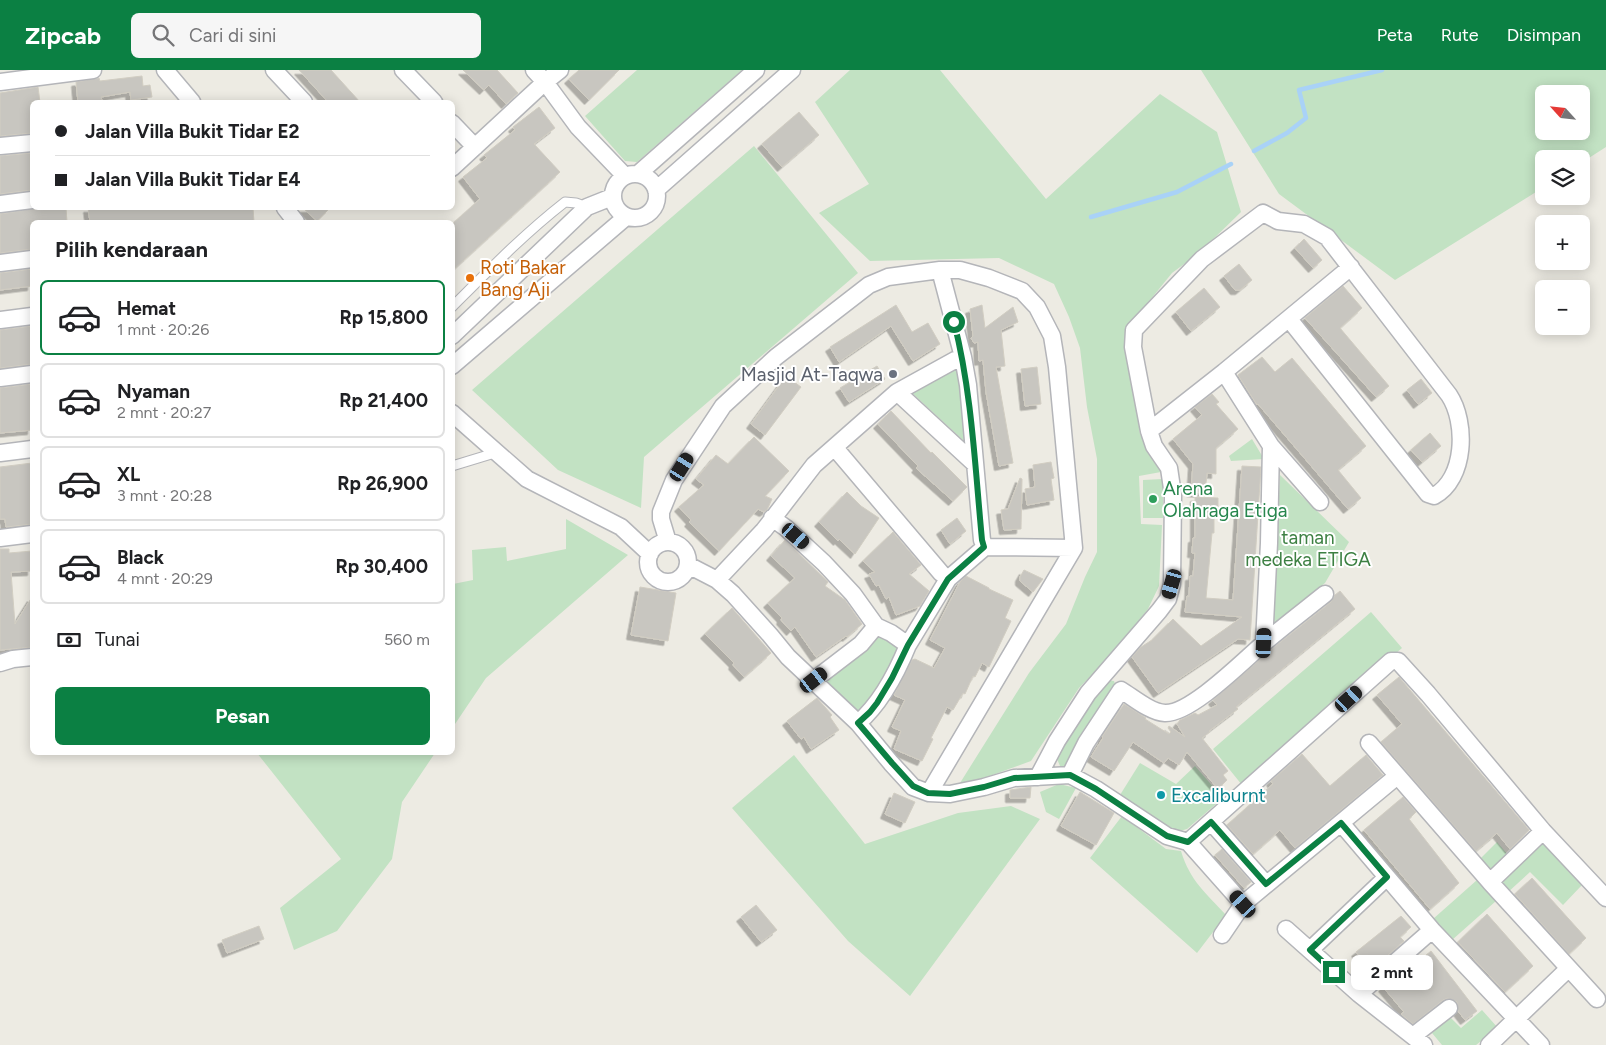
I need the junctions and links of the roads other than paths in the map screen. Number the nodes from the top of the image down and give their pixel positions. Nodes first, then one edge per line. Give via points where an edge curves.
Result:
1 (93, 70) edge
2 (166, 70) edge
3 (274, 70) edge
4 (403, 70) edge
5 (560, 70) edge
6 (756, 70) edge
7 (792, 70) edge
8 (539, 76) edge
9 (0, 82) edge
10 (190, 100) edge
11 (302, 100) edge
12 (432, 100) edge
13 (455, 126) edge
14 (30, 143) edge
15 (0, 146) edge
16 (475, 147) junction
17 (455, 165) edge
18 (631, 175) junction
19 (656, 190) junction
20 (612, 197) junction
21 (30, 200) edge
22 (0, 204) edge
23 (587, 207) junction
24 (286, 210) edge
25 (626, 217) junction
26 (294, 220) edge
27 (30, 258) edge
28 (0, 263) edge
29 (1351, 267) junction
30 (940, 270) junction
31 (455, 304) edge
32 (30, 316) edge
33 (1289, 319) junction
34 (0, 320) edge
35 (455, 333) edge
36 (963, 358) junction
37 (455, 363) edge
38 (1224, 372) junction
39 (30, 374) edge
40 (0, 378) edge
41 (897, 392) junction
42 (455, 416) edge
43 (1149, 431) junction
44 (1271, 446) junction
45 (30, 448) edge
46 (835, 448) junction
47 (498, 452) junction
48 (0, 453) edge
49 (975, 464) junction
50 (455, 465) edge
51 (1320, 502) dead end
52 (772, 518) junction
53 (30, 534) edge
54 (0, 538) edge
55 (668, 542) junction
56 (984, 547) junction
57 (1074, 548) junction
58 (646, 561) junction
59 (688, 566) junction
60 (948, 579) junction
61 (717, 580) junction
62 (1325, 594) dead end
63 (876, 626) junction
64 (1264, 643) junction
65 (908, 645) junction
66 (30, 657) edge
67 (0, 663) edge
68 (1112, 666) junction
69 (814, 680) junction
70 (1121, 690) junction
71 (858, 723) junction
72 (1368, 743) dead end
73 (1070, 775) junction
74 (1038, 777) junction
75 (1396, 777) junction
76 (928, 793) junction
77 (1211, 822) junction
78 (1341, 823) junction
79 (1543, 831) junction
80 (1188, 842) junction
81 (1387, 877) junction
82 (1490, 882) junction
83 (1266, 884) junction
84 (1606, 898) edge
85 (1243, 904) junction
86 (1286, 929) dead end
87 (1432, 930) junction
88 (1222, 935) dead end
89 (1310, 950) junction
90 (1568, 969) junction
91 (1359, 994) junction
92 (1597, 999) dead end
93 (1449, 1008) dead end
94 (1517, 1019) junction
95 (1419, 1041) edge
96 (1489, 1045) edge
97 (1541, 1045) edge

1 - 9 street
2 - 10 street
3 - 11 street
4 - 12 street
5 - 8 street
6 - 18 street
7 - 19 street
8 - 16 street
8 - 18 street via 578,128
13 - 16 street
14 - 15 street
16 - 17 street
18 - 19 street via 649,179
18 - 20 street via 616,185
19 - 25 street via 652,210 639,218
20 - 23 street
20 - 25 street via 616,208
21 - 22 street
23 - 31 lane via 565,202 538,223
23 - 35 street
24 - 26 street
25 - 37 street
27 - 28 street
29 - 33 street
29 - 33 street via 1456,406 1460,456 1454,474 1441,492 1434,496 1428,494
29 - 43 street via 1327,237 1304,224 1278,221 1263,213 1202,259 1134,330 1133,347
30 - 36 street
30 - 55 street via 888,277 869,286 776,358 723,406 690,454 661,512
30 - 57 street via 960,270 1022,291 1037,307 1052,336
32 - 34 street
33 - 38 street
36 - 41 street
36 - 49 street
38 - 43 street
38 - 44 street
39 - 40 street
41 - 46 street
41 - 49 street
42 - 47 street
43 - 68 street via 1154,446 1169,468 1172,486 1172,584 1168,599 1160,610
44 - 51 street
44 - 64 street
45 - 48 street
46 - 52 street via 814,465
46 - 60 street
47 - 50 lane
47 - 58 street via 527,479 626,531
49 - 56 street
52 - 61 street via 755,541
52 - 63 street via 824,563 853,594
53 - 54 street
55 - 58 street via 657,545
55 - 59 street via 675,543 686,552
56 - 57 street
56 - 60 street
57 - 76 street
58 - 59 street via 658,580 671,582 682,577
59 - 61 street
60 - 65 street
61 - 69 street via 788,657
62 - 64 street
63 - 65 street
63 - 69 street via 860,644
64 - 70 street via 1229,675 1175,712 1163,713 1147,707
65 - 71 street via 877,703
66 - 67 street
68 - 70 street
68 - 74 street via 1088,693
69 - 71 street
70 - 73 street via 1086,743
71 - 76 street via 913,786
72 - 75 street
73 - 74 street
73 - 80 street via 1167,836
74 - 76 street via 1014,778 950,794
75 - 78 street
75 - 82 street
77 - 79 street via 1391,661 1398,661
77 - 80 street
77 - 83 street
78 - 81 street
78 - 83 street
79 - 82 street
79 - 84 street
80 - 85 street
81 - 87 street
81 - 89 street
82 - 90 street
83 - 85 street
85 - 88 street
86 - 89 street
87 - 91 street
87 - 94 street
89 - 91 street
90 - 92 street
90 - 94 street
91 - 95 street
93 - 95 street
94 - 96 street
94 - 97 street

